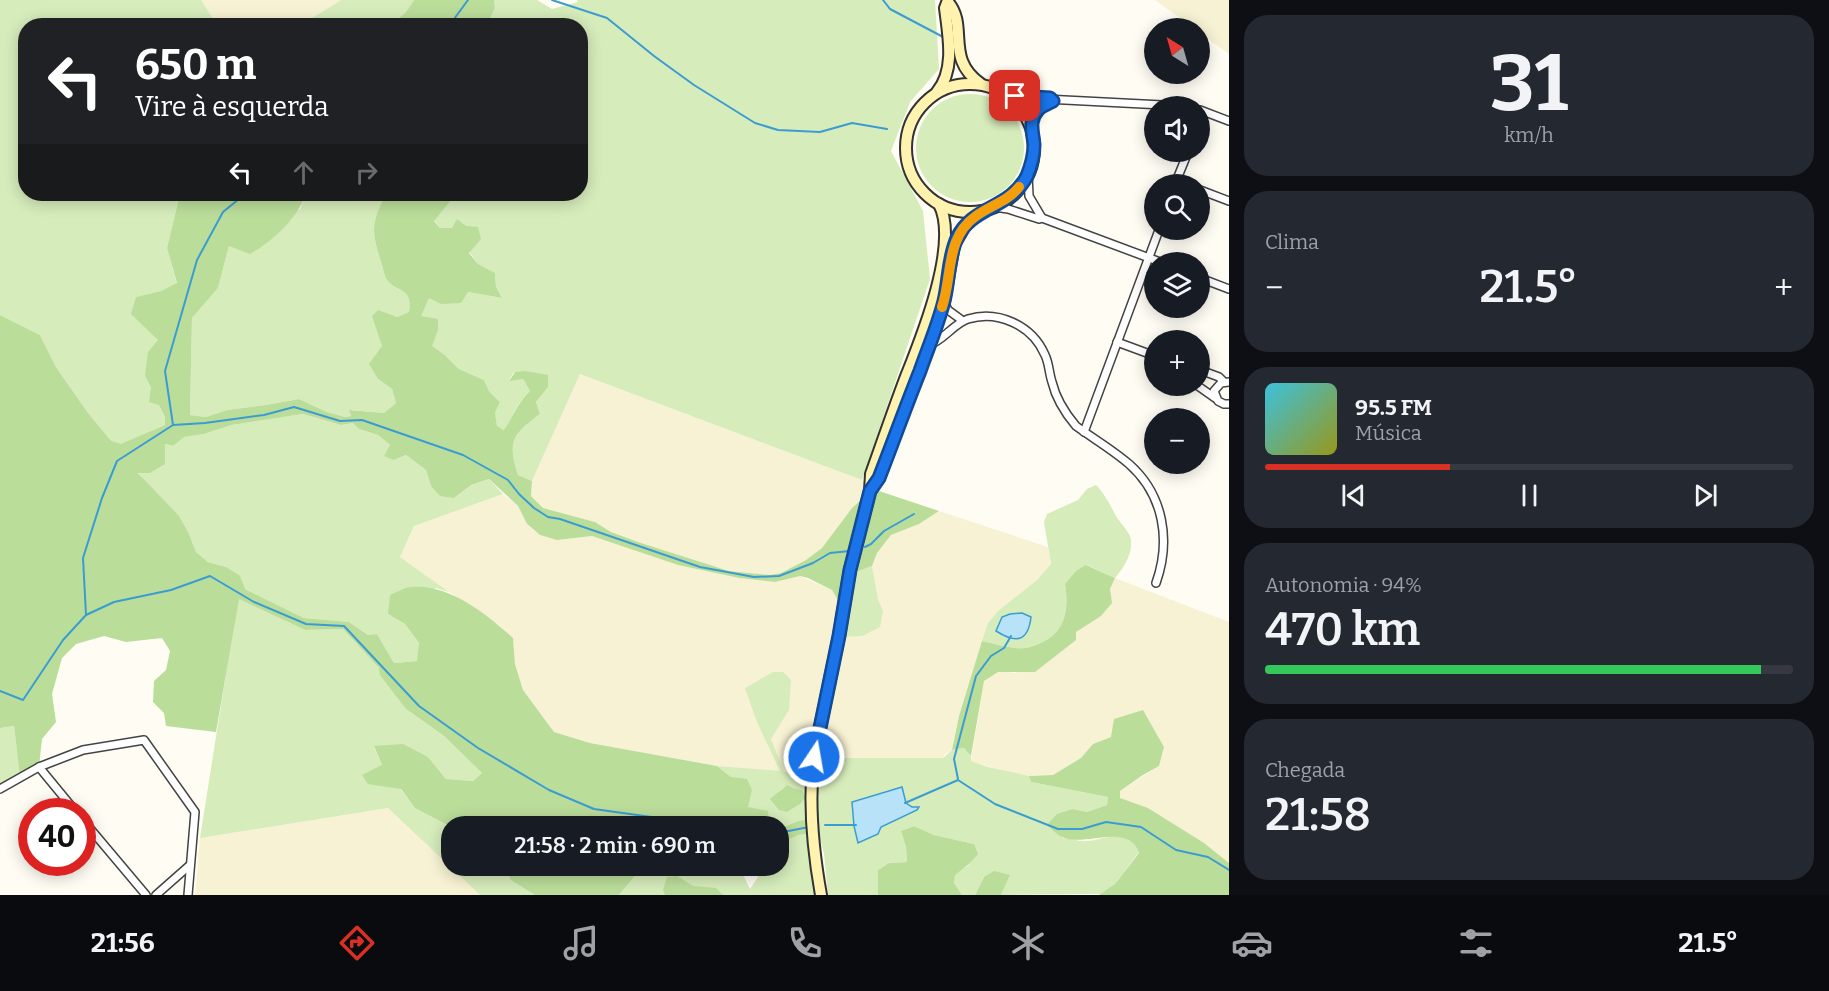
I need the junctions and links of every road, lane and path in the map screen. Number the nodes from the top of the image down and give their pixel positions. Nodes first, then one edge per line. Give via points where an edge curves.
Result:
1 (948, 1) edge
2 (982, 85) junction
3 (936, 93) junction
4 (1008, 97) junction
5 (1053, 101) junction
6 (1144, 105) edge
7 (1210, 116) edge
8 (1229, 121) edge
9 (1030, 127) junction
10 (1028, 174) junction
11 (1210, 194) edge
12 (1229, 201) edge
13 (939, 204) junction
14 (990, 208) junction
15 (1042, 218) junction
16 (1144, 256) edge
17 (1144, 271) edge
18 (1210, 282) edge
19 (1229, 289) edge
20 (944, 302) junction
21 (963, 321) junction
22 (1117, 342) junction
23 (929, 345) junction
24 (1144, 352) edge
25 (1210, 374) edge
26 (1226, 382) edge
27 (1210, 394) edge
28 (1216, 398) junction
29 (1228, 405) edge
30 (1084, 432) junction
31 (870, 491) junction
32 (1156, 583) dead end
33 (39, 767) junction
34 (0, 789) edge
35 (64, 798) edge
36 (96, 836) edge
37 (190, 865) junction
38 (146, 895) edge
39 (156, 895) edge
40 (188, 895) edge
41 (821, 895) edge

1 - 2 street via 955,10 962,62
1 - 3 street via 948,62 943,85
2 - 3 street via 963,84
2 - 4 street
3 - 13 street via 911,122 906,149 909,168 918,185
4 - 5 street
4 - 9 street via 1022,110
5 - 6 street
5 - 9 street via 1039,109
7 - 8 street
9 - 10 street via 1034,146
10 - 14 street via 1017,190
10 - 15 street via 1029,196
11 - 12 street
13 - 14 street via 966,212
13 - 31 street via 946,232 933,304 871,474
14 - 15 street
14 - 20 street via 964,226 957,238
15 - 16 street
17 - 22 street
18 - 19 street
20 - 21 street
20 - 23 street
21 - 23 street
21 - 30 street via 996,317 1026,330 1045,354 1060,403
22 - 24 street
22 - 30 street
23 - 31 street via 879,478
25 - 26 street
26 - 28 street via 1216,388
27 - 28 street
28 - 29 street
30 - 32 street via 1130,465 1155,499 1164,541
31 - 41 street via 850,570 811,776 814,853
33 - 34 street
33 - 35 street
33 - 37 street via 83,750 144,740 195,812
36 - 38 street
37 - 39 street
37 - 40 street

